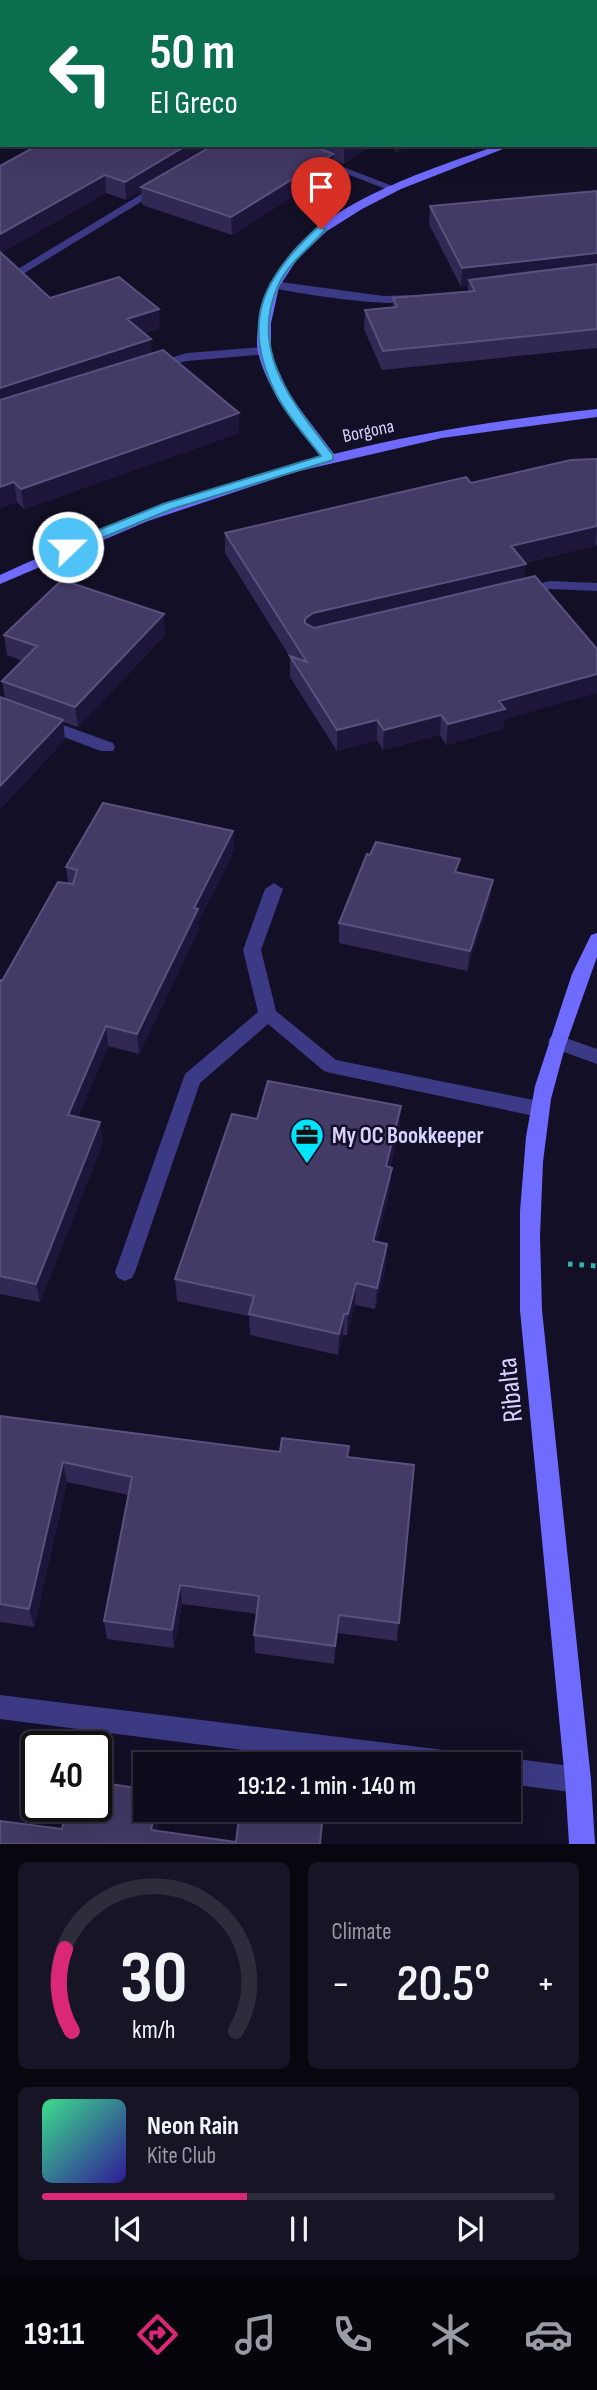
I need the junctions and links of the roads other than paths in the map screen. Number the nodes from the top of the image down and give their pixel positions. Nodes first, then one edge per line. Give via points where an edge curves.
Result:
1 (282, 147) edge
2 (503, 147) edge
3 (176, 178) edge
4 (395, 189) junction
5 (19, 272) edge
6 (273, 285) junction
7 (428, 298) edge
8 (264, 351) junction
9 (139, 369) edge
10 (597, 412) edge
11 (328, 457) junction
12 (0, 580) edge
13 (597, 587) edge
14 (510, 594) edge
15 (0, 707) edge
16 (107, 747) dead end
17 (274, 889) dead end
18 (597, 940) edge
19 (268, 1014) junction
20 (557, 1042) junction
21 (597, 1057) edge
22 (539, 1109) junction
23 (125, 1272) dead end
24 (0, 1707) edge
25 (357, 1752) edge
26 (521, 1773) edge
27 (578, 1780) junction
28 (582, 1844) edge

1 - 4 street
2 - 4 street
3 - 5 street
4 - 6 street via 321,229
6 - 7 street via 384,300
6 - 8 street via 265,312
8 - 9 street via 187,357
8 - 11 street via 282,396
10 - 11 street, Borgona via 449,433
11 - 12 street, Borgona via 168,507
13 - 14 street via 550,585
15 - 16 street
17 - 19 street via 252,950
18 - 20 street, Ribalta
19 - 22 street via 331,1066
19 - 23 street via 192,1079
20 - 21 street
20 - 22 street, Ribalta
22 - 27 street, Ribalta via 530,1182 528,1260
24 - 25 street
26 - 27 street
27 - 28 street, Ribalta

